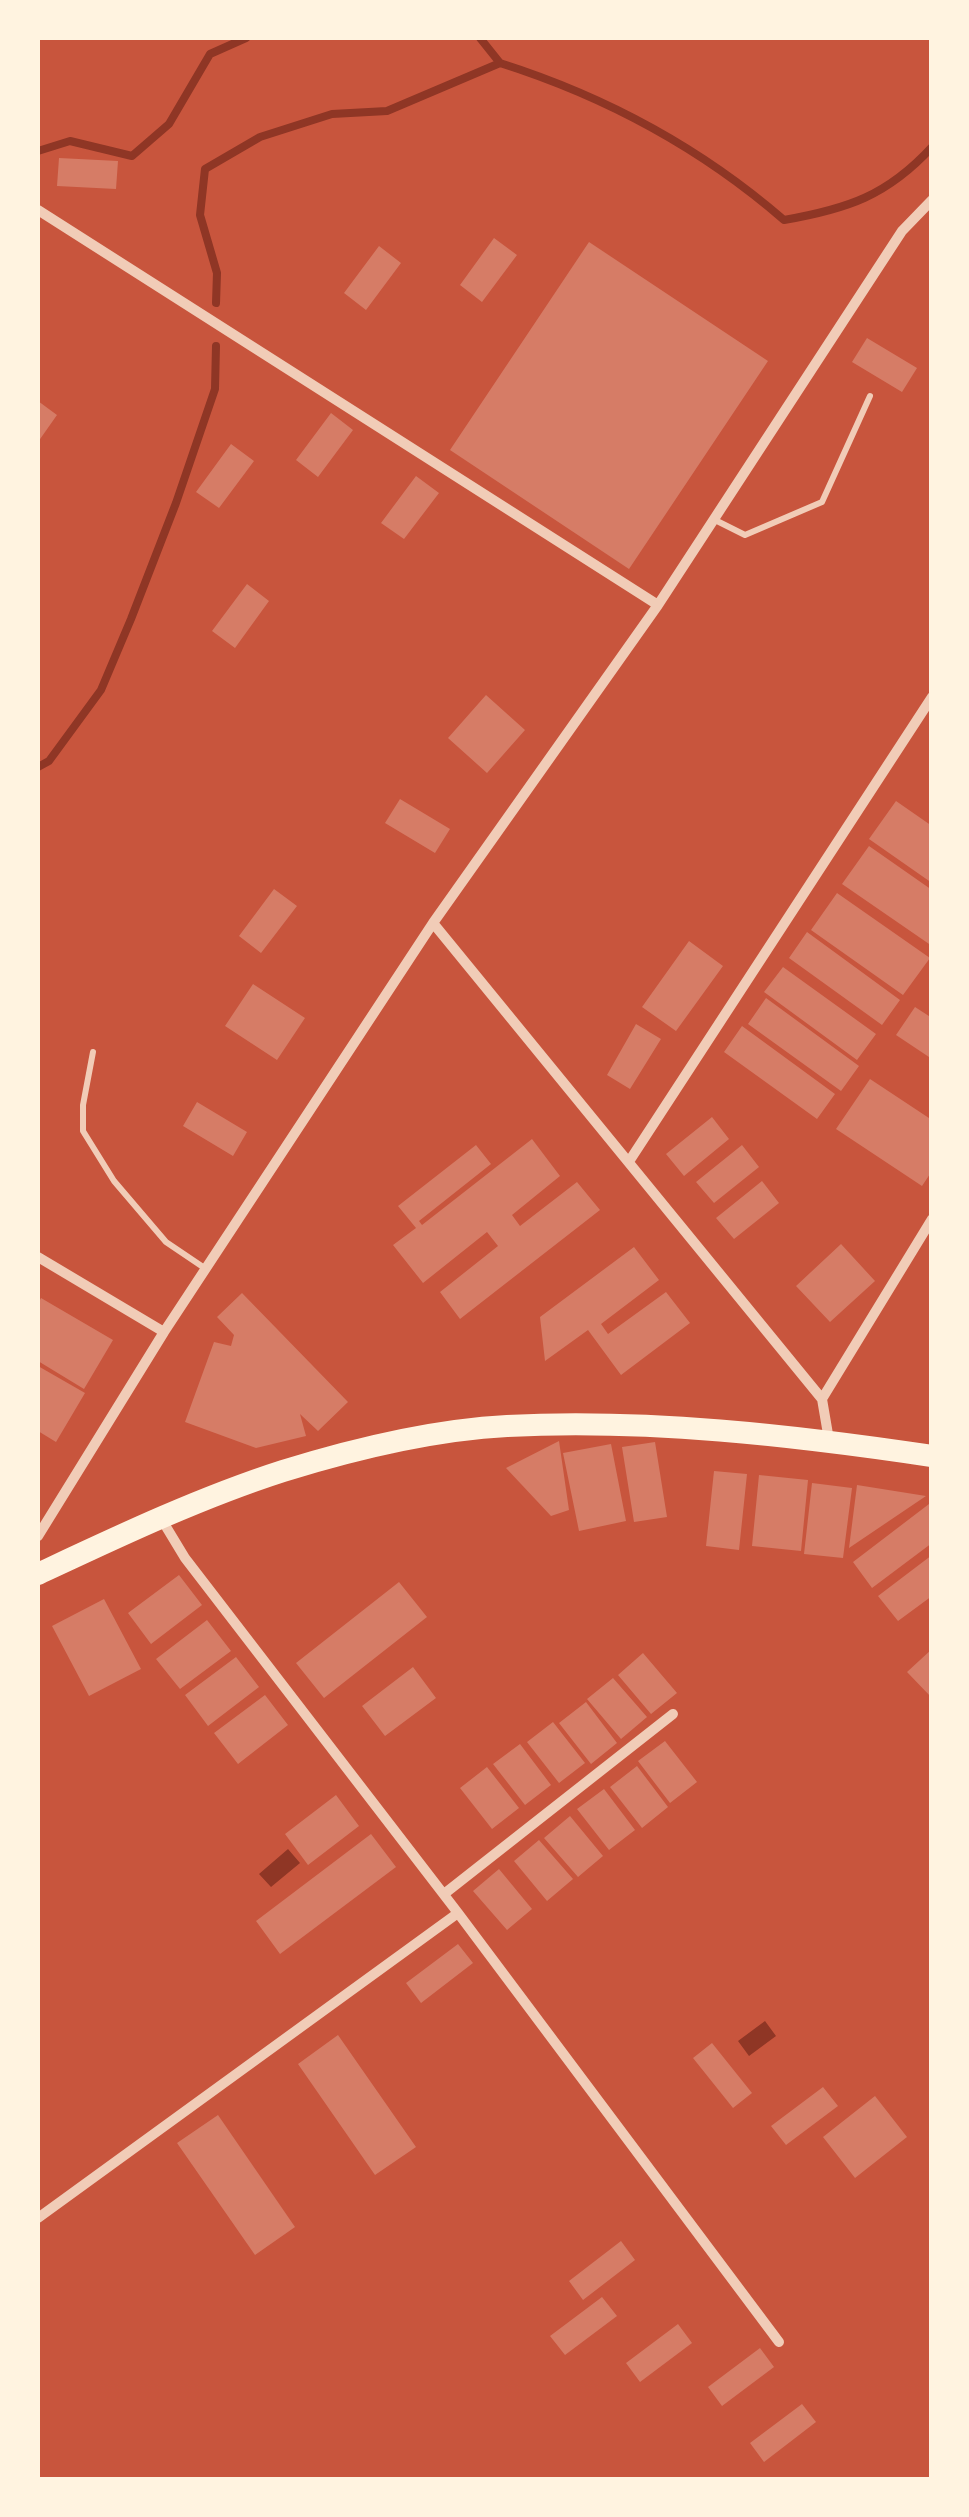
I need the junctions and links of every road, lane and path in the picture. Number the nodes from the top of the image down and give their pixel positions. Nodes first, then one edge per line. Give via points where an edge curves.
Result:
1 (932, 200) edge
2 (38, 210) edge
3 (870, 396) dead end
4 (714, 519) junction
5 (658, 605) junction
6 (932, 697) edge
7 (433, 923) junction
8 (93, 1052) dead end
9 (630, 1160) junction
10 (932, 1219) edge
11 (38, 1257) edge
12 (206, 1268) junction
13 (164, 1332) junction
14 (822, 1399) junction
15 (829, 1440) junction
16 (932, 1456) edge
17 (161, 1518) junction
18 (38, 1536) edge
19 (38, 1574) edge
20 (673, 1714) dead end
21 (444, 1894) junction
22 (458, 1913) junction
23 (38, 2218) edge
24 (779, 2342) dead end

1 - 4 street via 902,230
2 - 5 street
3 - 4 lane via 822,502 745,534
4 - 5 street
5 - 7 street
6 - 9 street
7 - 9 street
7 - 12 street
8 - 12 lane via 82,1131 166,1242
9 - 14 street
10 - 14 street
11 - 13 street
12 - 13 street
13 - 18 street
14 - 15 street
15 - 16 main road
15 - 17 main road via 649,1426 505,1426 336,1456
17 - 19 main road
17 - 21 street
20 - 21 street
21 - 22 street
22 - 23 street
22 - 24 street

